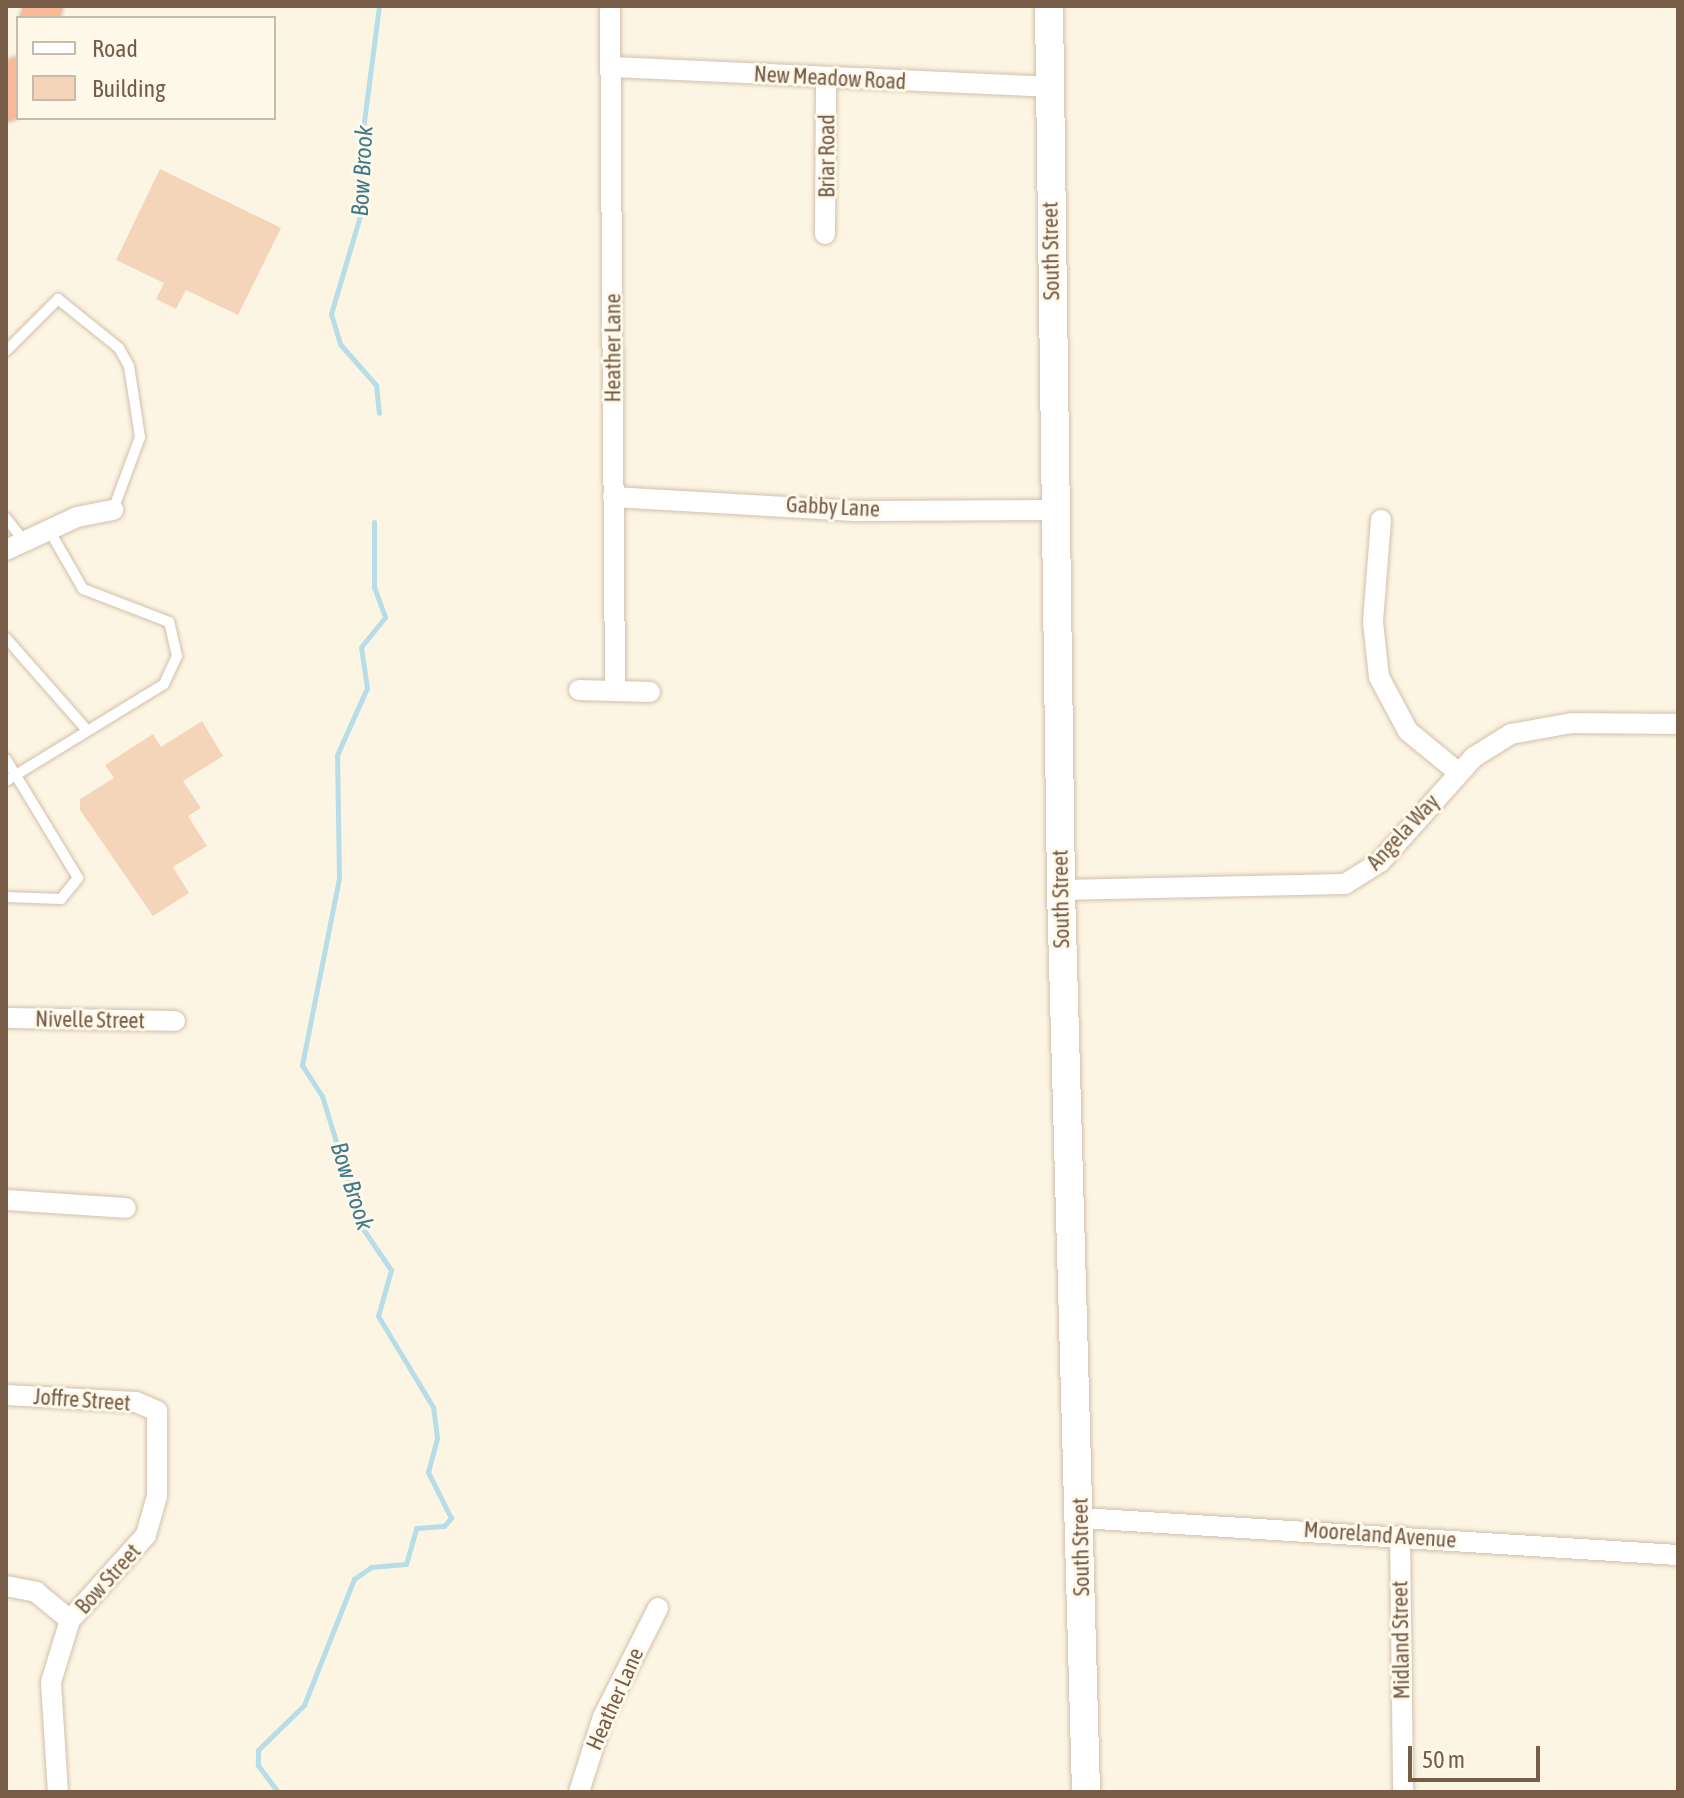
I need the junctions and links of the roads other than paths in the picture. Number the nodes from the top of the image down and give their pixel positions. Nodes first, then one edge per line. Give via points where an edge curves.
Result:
1 (610, 6) edge
2 (1049, 6) edge
3 (612, 67) junction
4 (826, 78) junction
5 (16, 80) edge
6 (1049, 87) junction
7 (6, 103) edge
8 (825, 234) dead end
9 (6, 351) edge
10 (613, 497) junction
11 (113, 510) joint
12 (1054, 510) junction
13 (6, 518) edge
14 (1381, 520) dead end
15 (49, 530) junction
16 (15, 546) edge
17 (6, 638) edge
18 (579, 690) dead end
19 (615, 691) junction
20 (650, 692) dead end
21 (1678, 724) edge
22 (86, 729) junction
23 (6, 759) edge
24 (1458, 772) junction
25 (11, 778) edge
26 (1061, 890) junction
27 (6, 897) edge
28 (6, 1018) edge
29 (175, 1021) dead end
30 (6, 1200) edge
31 (126, 1208) dead end
32 (6, 1395) edge
33 (157, 1411) joint
34 (1081, 1518) junction
35 (1400, 1536) junction
36 (1678, 1555) edge
37 (6, 1586) edge
38 (658, 1608) dead end
39 (70, 1620) junction
40 (58, 1792) edge
41 (579, 1792) edge
42 (1086, 1792) edge
43 (1403, 1792) edge

1 - 3 street, Heather Lane
2 - 6 main road, South Street
3 - 4 street, New Meadow Road
3 - 10 street, Heather Lane
4 - 6 street, New Meadow Road
4 - 8 street, Briar Road
5 - 7 highway
6 - 12 main road, South Street
9 - 11 lane via 58,299 119,348 129,366 140,437
10 - 12 street, Gabby Lane via 855,511
10 - 19 street, Heather Lane
11 - 15 street
12 - 26 main road, South Street
13 - 16 lane
14 - 24 street via 1373,622 1379,677 1408,731
15 - 16 street
15 - 22 lane via 83,589 169,622 177,656 164,684
17 - 22 lane
18 - 19 street
19 - 20 street
21 - 24 street, Angela Way via 1531,728 1493,744
22 - 25 lane
23 - 25 lane
24 - 26 street, Angela Way via 1380,862 1345,884
25 - 27 lane via 78,878 61,899
26 - 34 main road, South Street
28 - 29 street, Nivelle Street
30 - 31 street
32 - 33 street, Joffre Street via 136,1402
33 - 39 street, Bow Street via 157,1496 146,1535
34 - 35 street, Mooreland Avenue
34 - 42 main road, South Street
35 - 36 street, Mooreland Avenue
35 - 43 street, Midland Street
37 - 39 street via 36,1592
38 - 41 street, Heather Lane via 603,1717
39 - 40 street, Bow Street via 51,1682

